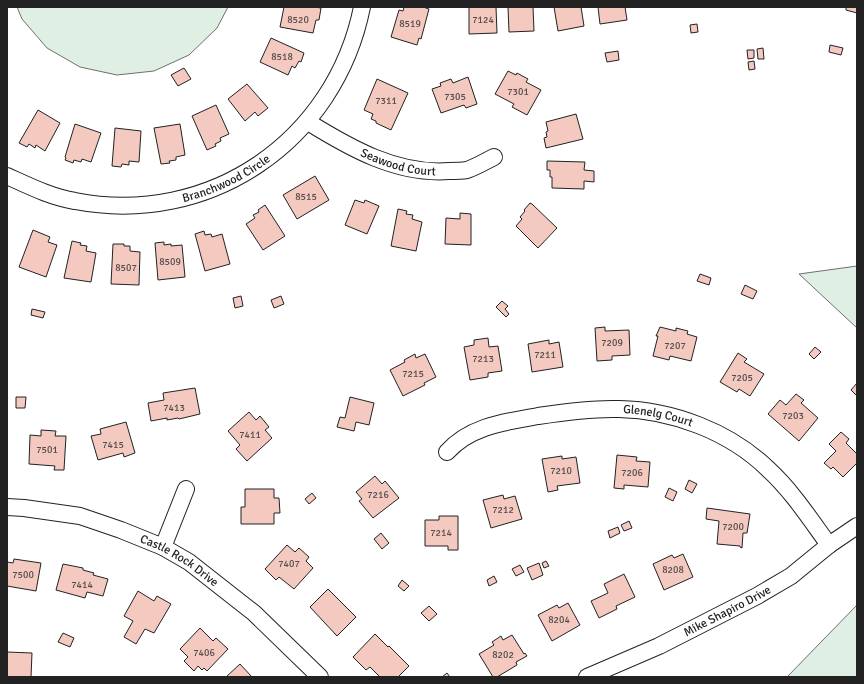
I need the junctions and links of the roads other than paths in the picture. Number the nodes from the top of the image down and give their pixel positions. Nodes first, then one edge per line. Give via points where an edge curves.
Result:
1 (362, 7) edge
2 (308, 122) junction
3 (494, 157) dead end
4 (7, 176) edge
5 (447, 452) dead end
6 (186, 489) dead end
7 (7, 507) edge
8 (857, 526) edge
9 (829, 545) junction
10 (164, 547) junction
11 (320, 677) edge
12 (587, 677) edge

1 - 2 street, Branchwood Circle via 344,66
2 - 3 street, Seawood Court via 370,157 419,171 466,170
2 - 4 street, Branchwood Circle via 271,156 245,174 216,188 172,201 135,206 100,205 46,194
5 - 9 street, Glenelg Court via 455,443 467,436 498,423 597,410 634,410 664,415 706,428 741,447 768,469 794,498
6 - 10 street
7 - 10 street, Castle Rock Drive via 80,516
8 - 9 street, Mike Shapiro Drive
9 - 12 street, Mike Shapiro Drive via 791,576 757,596 659,646
10 - 11 street, Castle Rock Drive via 189,562 254,613

